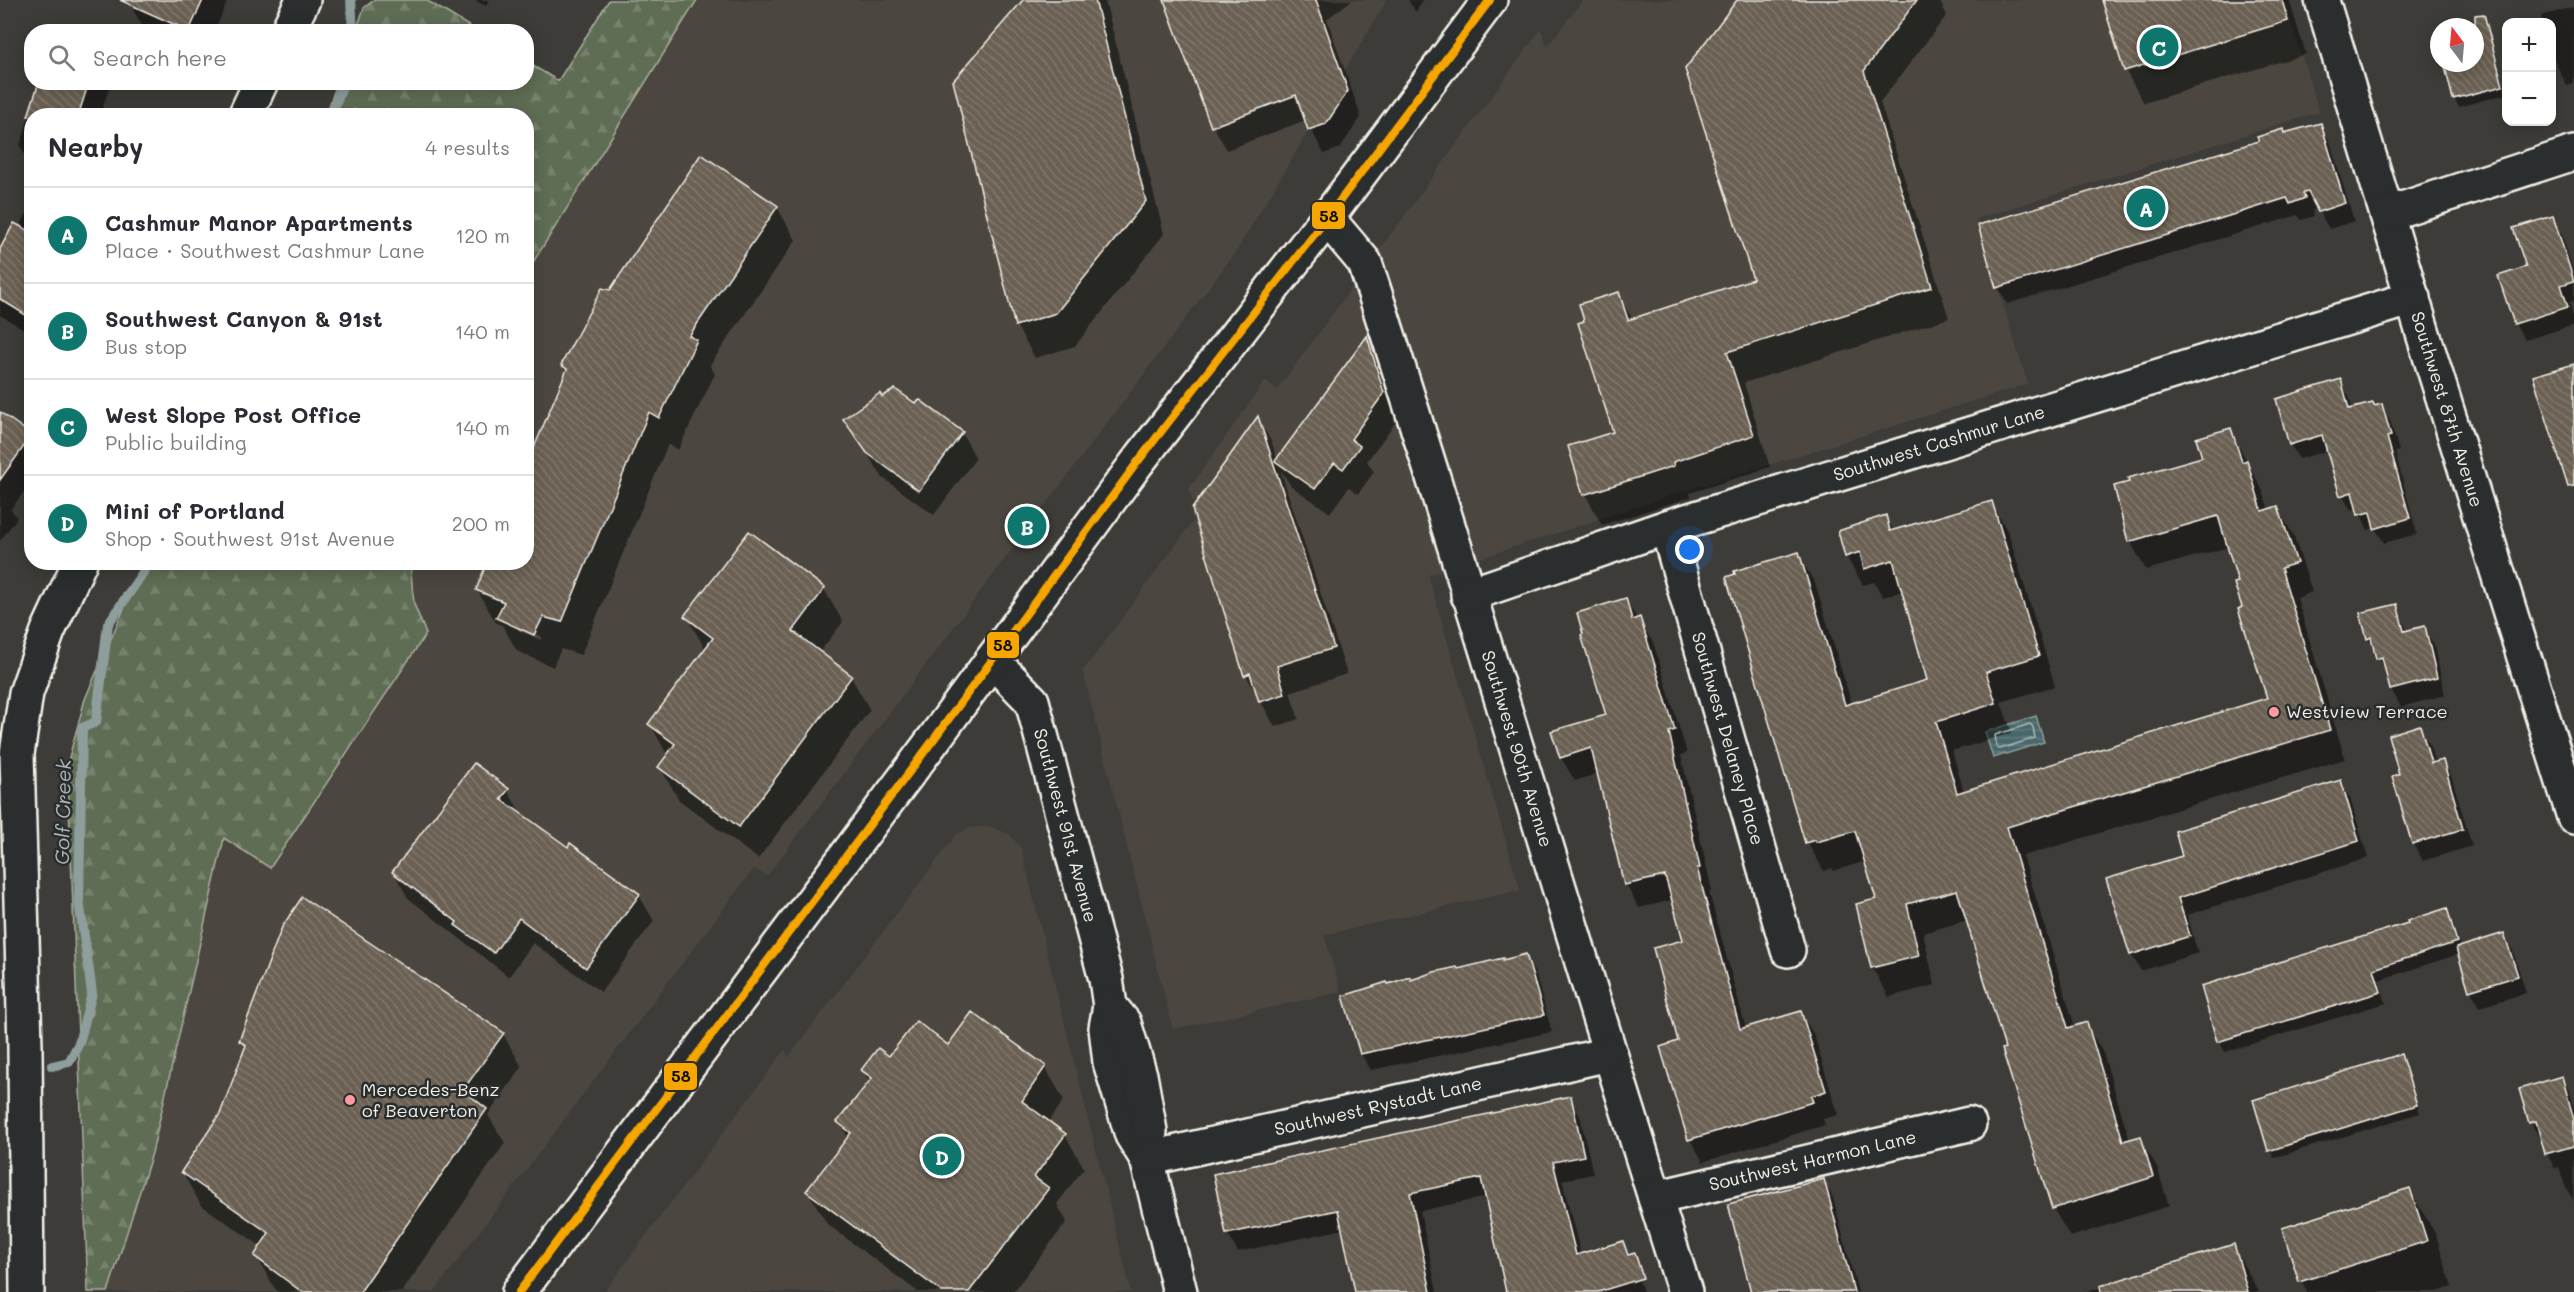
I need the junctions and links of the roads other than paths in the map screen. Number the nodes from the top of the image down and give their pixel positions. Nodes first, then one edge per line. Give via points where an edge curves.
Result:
1 (303, 0) edge
2 (1490, 0) edge
3 (2322, 0) edge
4 (291, 24) edge
5 (257, 90) edge
6 (249, 108) edge
7 (2574, 153) edge
8 (2386, 214) junction
9 (1327, 218) junction
10 (2413, 298) junction
11 (1667, 527) junction
12 (76, 570) edge
13 (1468, 596) junction
14 (992, 660) junction
15 (2574, 817) edge
16 (1788, 950) dead end
17 (13, 1047) edge
18 (1609, 1054) junction
19 (1969, 1124) dead end
20 (1148, 1159) junction
21 (1655, 1198) junction
22 (27, 1292) edge
23 (519, 1292) edge
24 (1180, 1292) edge
25 (1685, 1292) edge

1 - 4 street
2 - 9 street
3 - 8 street, Southwest 87th Avenue
5 - 6 street
7 - 8 street
8 - 10 street, Southwest 87th Avenue
9 - 13 street, Southwest 90th Avenue via 1365,263
9 - 14 street via 1136,464
10 - 11 street, Southwest Cashmur Lane
10 - 15 street, Southwest 87th Avenue
11 - 13 street, Southwest Cashmur Lane
11 - 16 street, Southwest Delaney Place
12 - 17 street via 48,631 26,693 17,754
13 - 18 street, Southwest 90th Avenue
14 - 20 street, Southwest 91st Avenue via 1032,701 1098,947 1110,1006 1106,1028 1110,1062 1132,1135
14 - 23 street
17 - 22 street
18 - 20 street, Southwest Rystadt Lane
18 - 21 street, Southwest 90th Avenue
19 - 21 street, Southwest Harmon Lane
20 - 24 street, Southwest 91st Avenue
21 - 25 street, Southwest 90th Avenue

